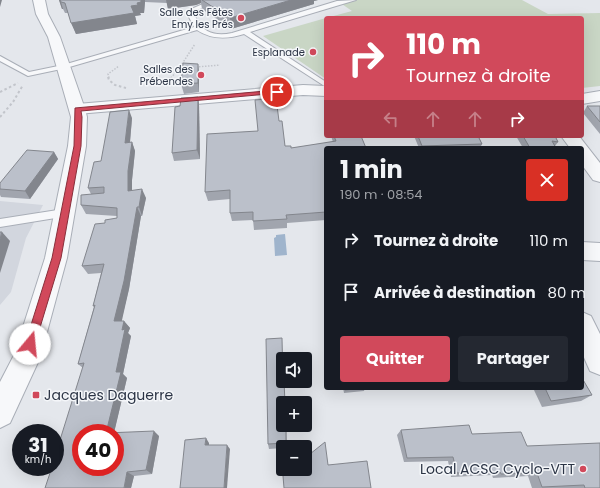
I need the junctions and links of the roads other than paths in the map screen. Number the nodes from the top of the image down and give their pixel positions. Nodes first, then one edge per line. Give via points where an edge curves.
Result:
1 (39, 0) edge
2 (217, 0) edge
3 (353, 0) edge
4 (336, 1) edge
5 (198, 28) junction
6 (246, 32) junction
7 (0, 58) edge
8 (64, 67) junction
9 (324, 84) edge
10 (324, 91) edge
11 (600, 96) edge
12 (584, 99) edge
13 (77, 109) junction
14 (584, 155) edge
15 (600, 176) edge
16 (64, 213) junction
17 (0, 223) edge
18 (584, 251) edge
19 (600, 252) edge
20 (584, 328) edge
21 (600, 362) edge
22 (0, 413) edge

1 - 8 street via 42,14 54,37
2 - 5 lane via 192,10 191,16
3 - 4 lane
4 - 6 lane
5 - 6 lane via 211,36 226,37
5 - 8 lane
6 - 9 lane
7 - 8 lane via 28,74
8 - 13 street
10 - 13 street via 303,90
11 - 12 street
13 - 16 street via 77,146
14 - 15 street
16 - 17 lane
16 - 22 street via 56,258 26,358
18 - 19 street
20 - 21 street

